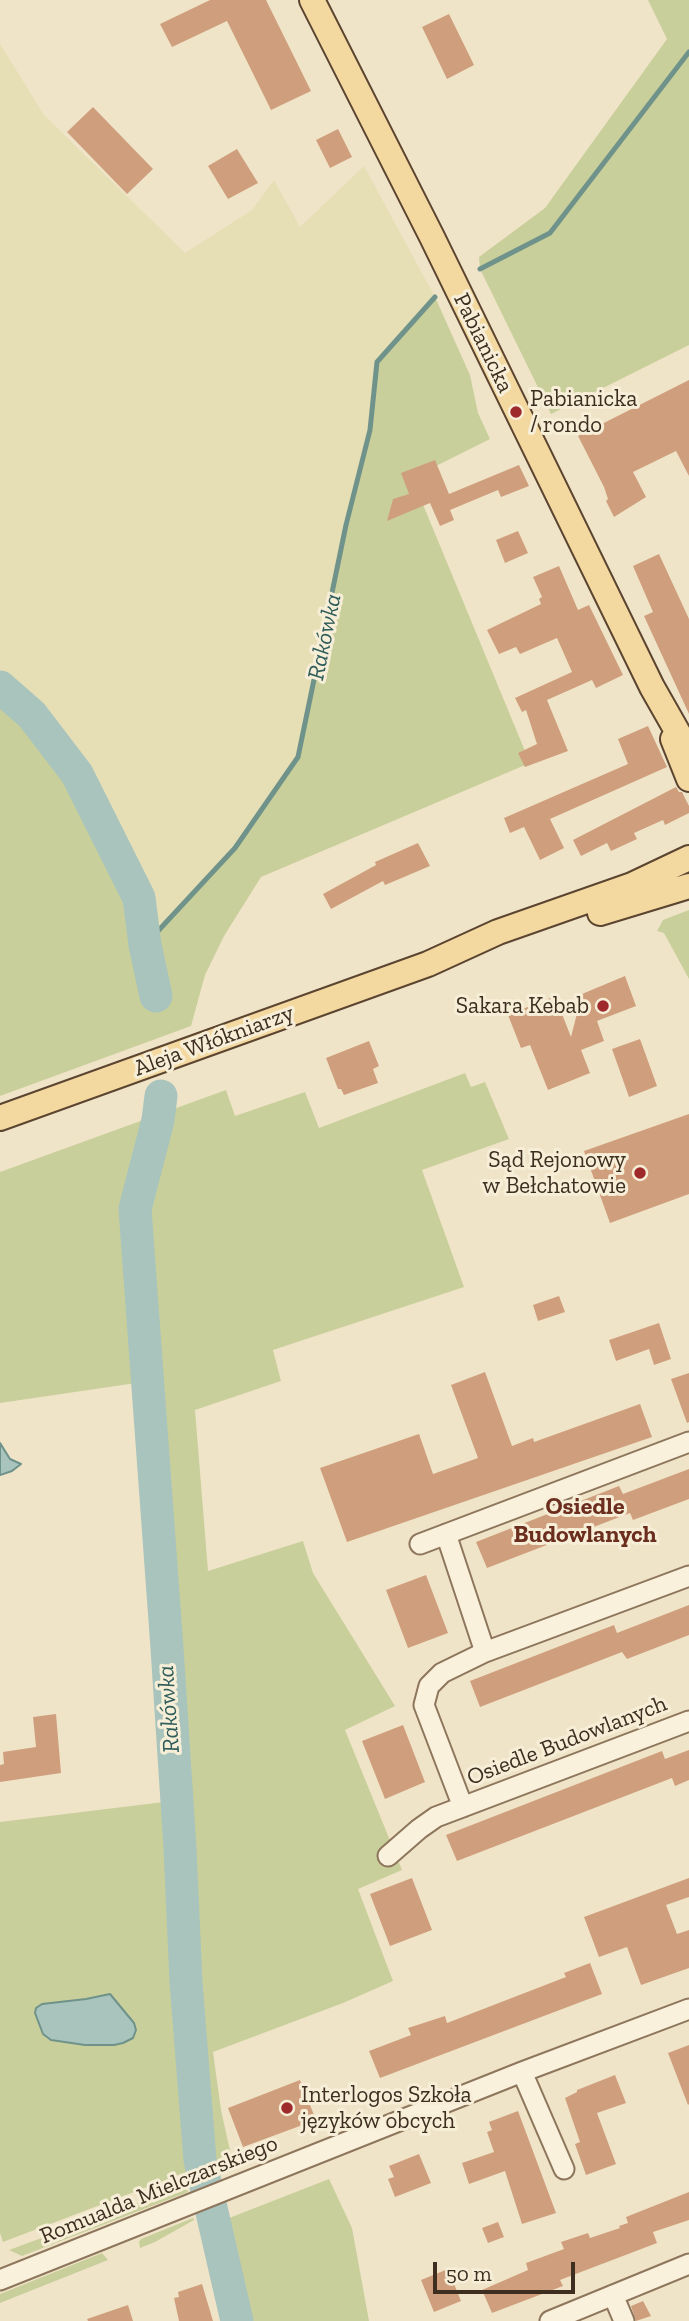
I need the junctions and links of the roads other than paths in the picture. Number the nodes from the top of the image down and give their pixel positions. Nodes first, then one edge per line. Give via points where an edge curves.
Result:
1 (312, 0) edge
2 (652, 687) junction
3 (689, 752) edge
4 (689, 779) edge
5 (689, 858) edge
6 (689, 886) edge
7 (428, 964) junction
8 (0, 1118) edge
9 (689, 1442) edge
10 (446, 1534) junction
11 (421, 1544) dead end
12 (689, 1576) edge
13 (485, 1652) junction
14 (689, 1721) edge
15 (463, 1807) junction
16 (387, 1856) dead end
17 (689, 2009) edge
18 (522, 2072) junction
19 (564, 2169) dead end
20 (689, 2264) edge
21 (0, 2280) edge
22 (613, 2295) junction
23 (550, 2321) edge
24 (624, 2321) edge

1 - 2 main road, Pabianicka
2 - 3 main road, Pabianicka
2 - 4 main road, Pabianicka
5 - 7 main road, Aleja Włókniarzy via 632,885 498,932
6 - 7 main road, Aleja Włókniarzy
7 - 8 main road, Aleja Włókniarzy
9 - 10 street
10 - 11 street
10 - 13 street
12 - 13 street, Osiedle Budowlanych
13 - 15 street, Osiedle Budowlanych via 442,1673 425,1697 424,1705
14 - 15 street, Osiedle Budowlanych
15 - 16 street, Osiedle Budowlanych via 436,1817
17 - 18 street, Romualda Mielczarskiego
18 - 19 street
18 - 21 street, Romualda Mielczarskiego
20 - 22 street
22 - 23 street
22 - 24 street

